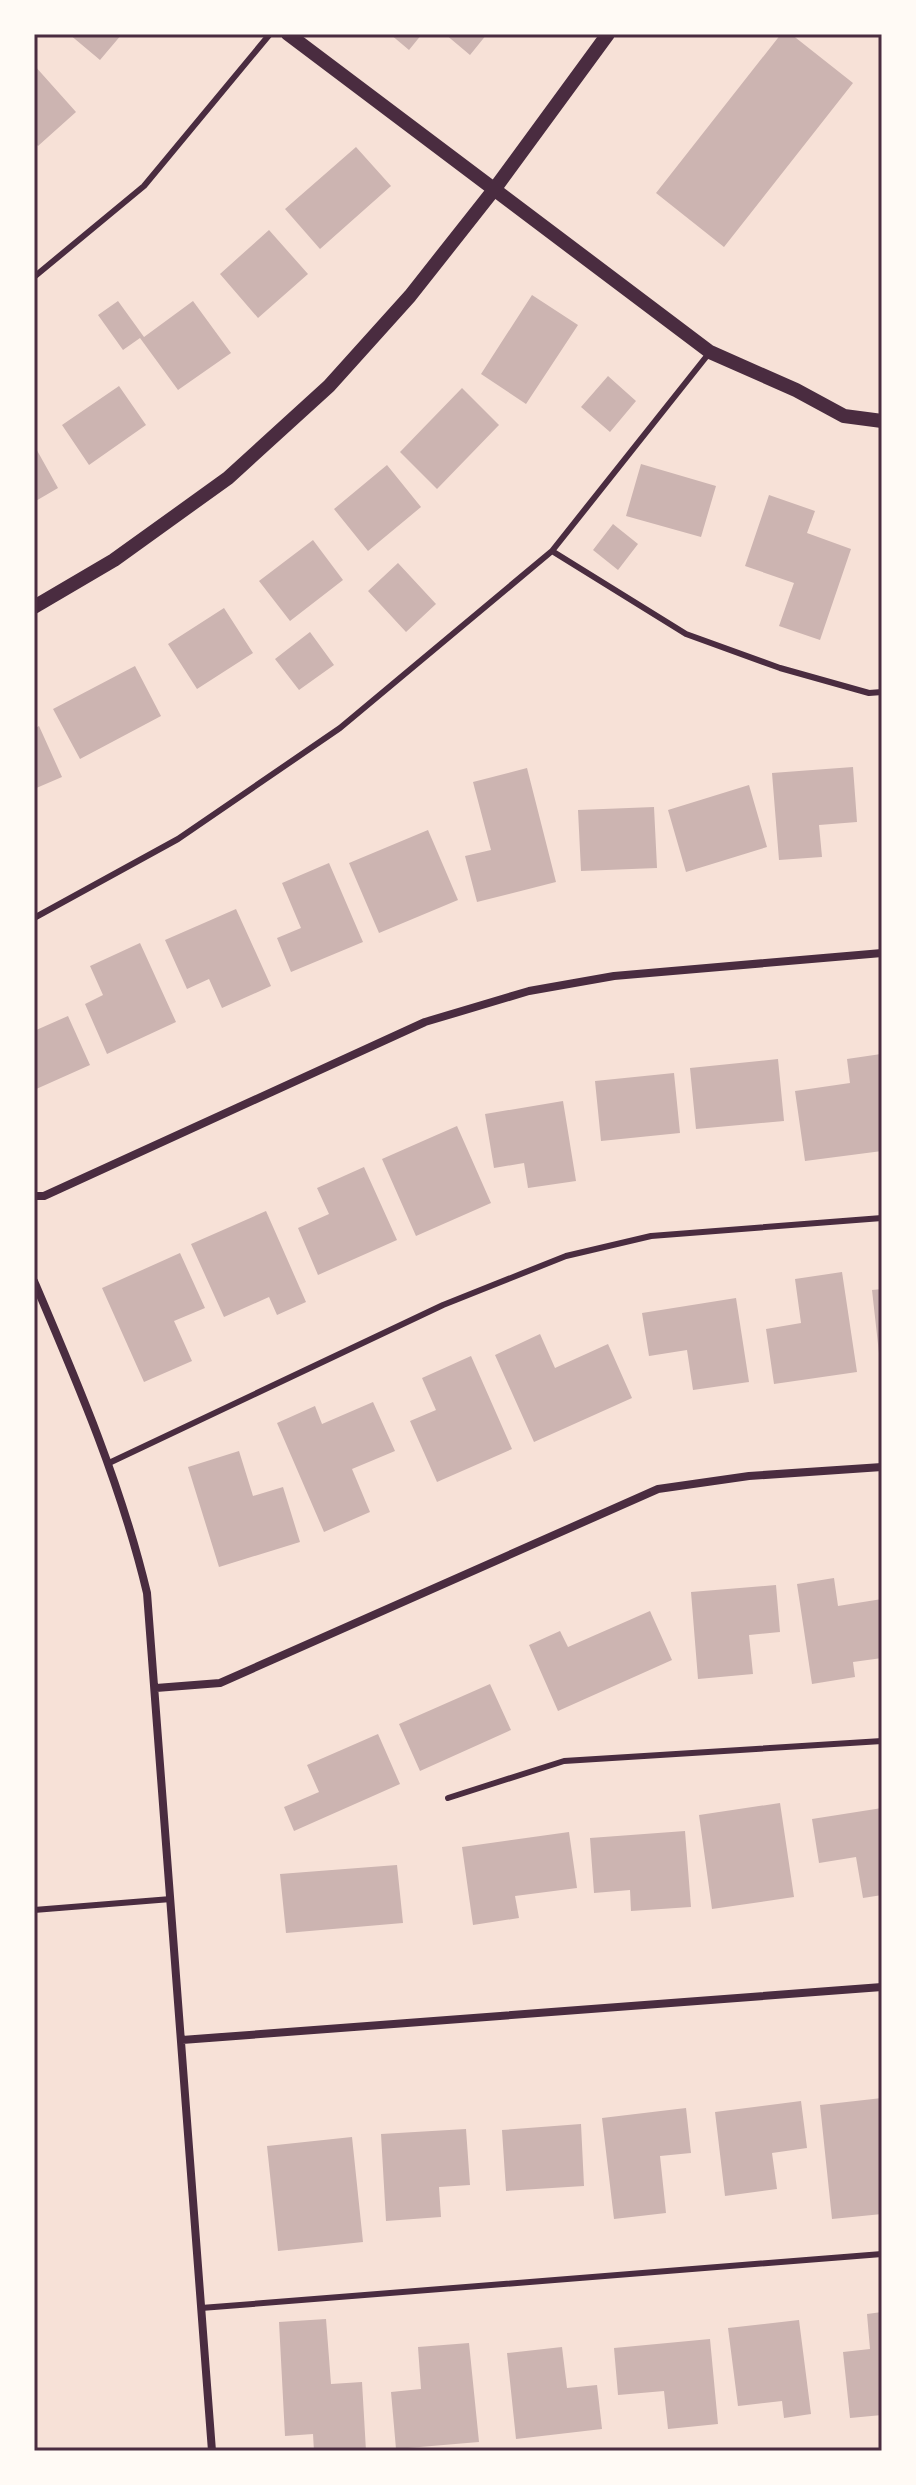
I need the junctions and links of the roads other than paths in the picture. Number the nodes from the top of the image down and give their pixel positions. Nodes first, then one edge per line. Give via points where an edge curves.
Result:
1 (270, 34) edge
2 (288, 34) edge
3 (608, 34) edge
4 (496, 187) junction
5 (34, 277) edge
6 (710, 352) junction
7 (882, 421) edge
8 (552, 551) junction
9 (34, 607) edge
10 (882, 692) edge
11 (34, 918) edge
12 (882, 953) edge
13 (34, 1196) edge
14 (882, 1218) edge
15 (34, 1281) edge
16 (109, 1463) junction
17 (882, 1467) edge
18 (156, 1688) junction
19 (882, 1741) edge
20 (448, 1798) dead end
21 (171, 1899) junction
22 (34, 1910) edge
23 (882, 1987) edge
24 (182, 2040) junction
25 (882, 2254) edge
26 (201, 2308) junction
27 (212, 2451) edge

1 - 5 lane via 144,186
2 - 4 street
3 - 4 street
4 - 6 street
4 - 9 street via 410,296 329,386 228,478 114,560
6 - 7 street via 844,416
6 - 8 lane
8 - 10 lane via 686,634 780,668
8 - 11 lane via 340,728 178,839
12 - 13 street via 614,976 529,991 425,1022 44,1196
14 - 16 lane via 651,1236 566,1256 443,1305
15 - 16 street
16 - 18 street via 147,1593
17 - 18 street via 749,1476 658,1489 220,1683
18 - 21 street
19 - 20 lane via 564,1761
21 - 22 lane
21 - 24 street
23 - 24 street
24 - 26 street
25 - 26 lane
26 - 27 street

